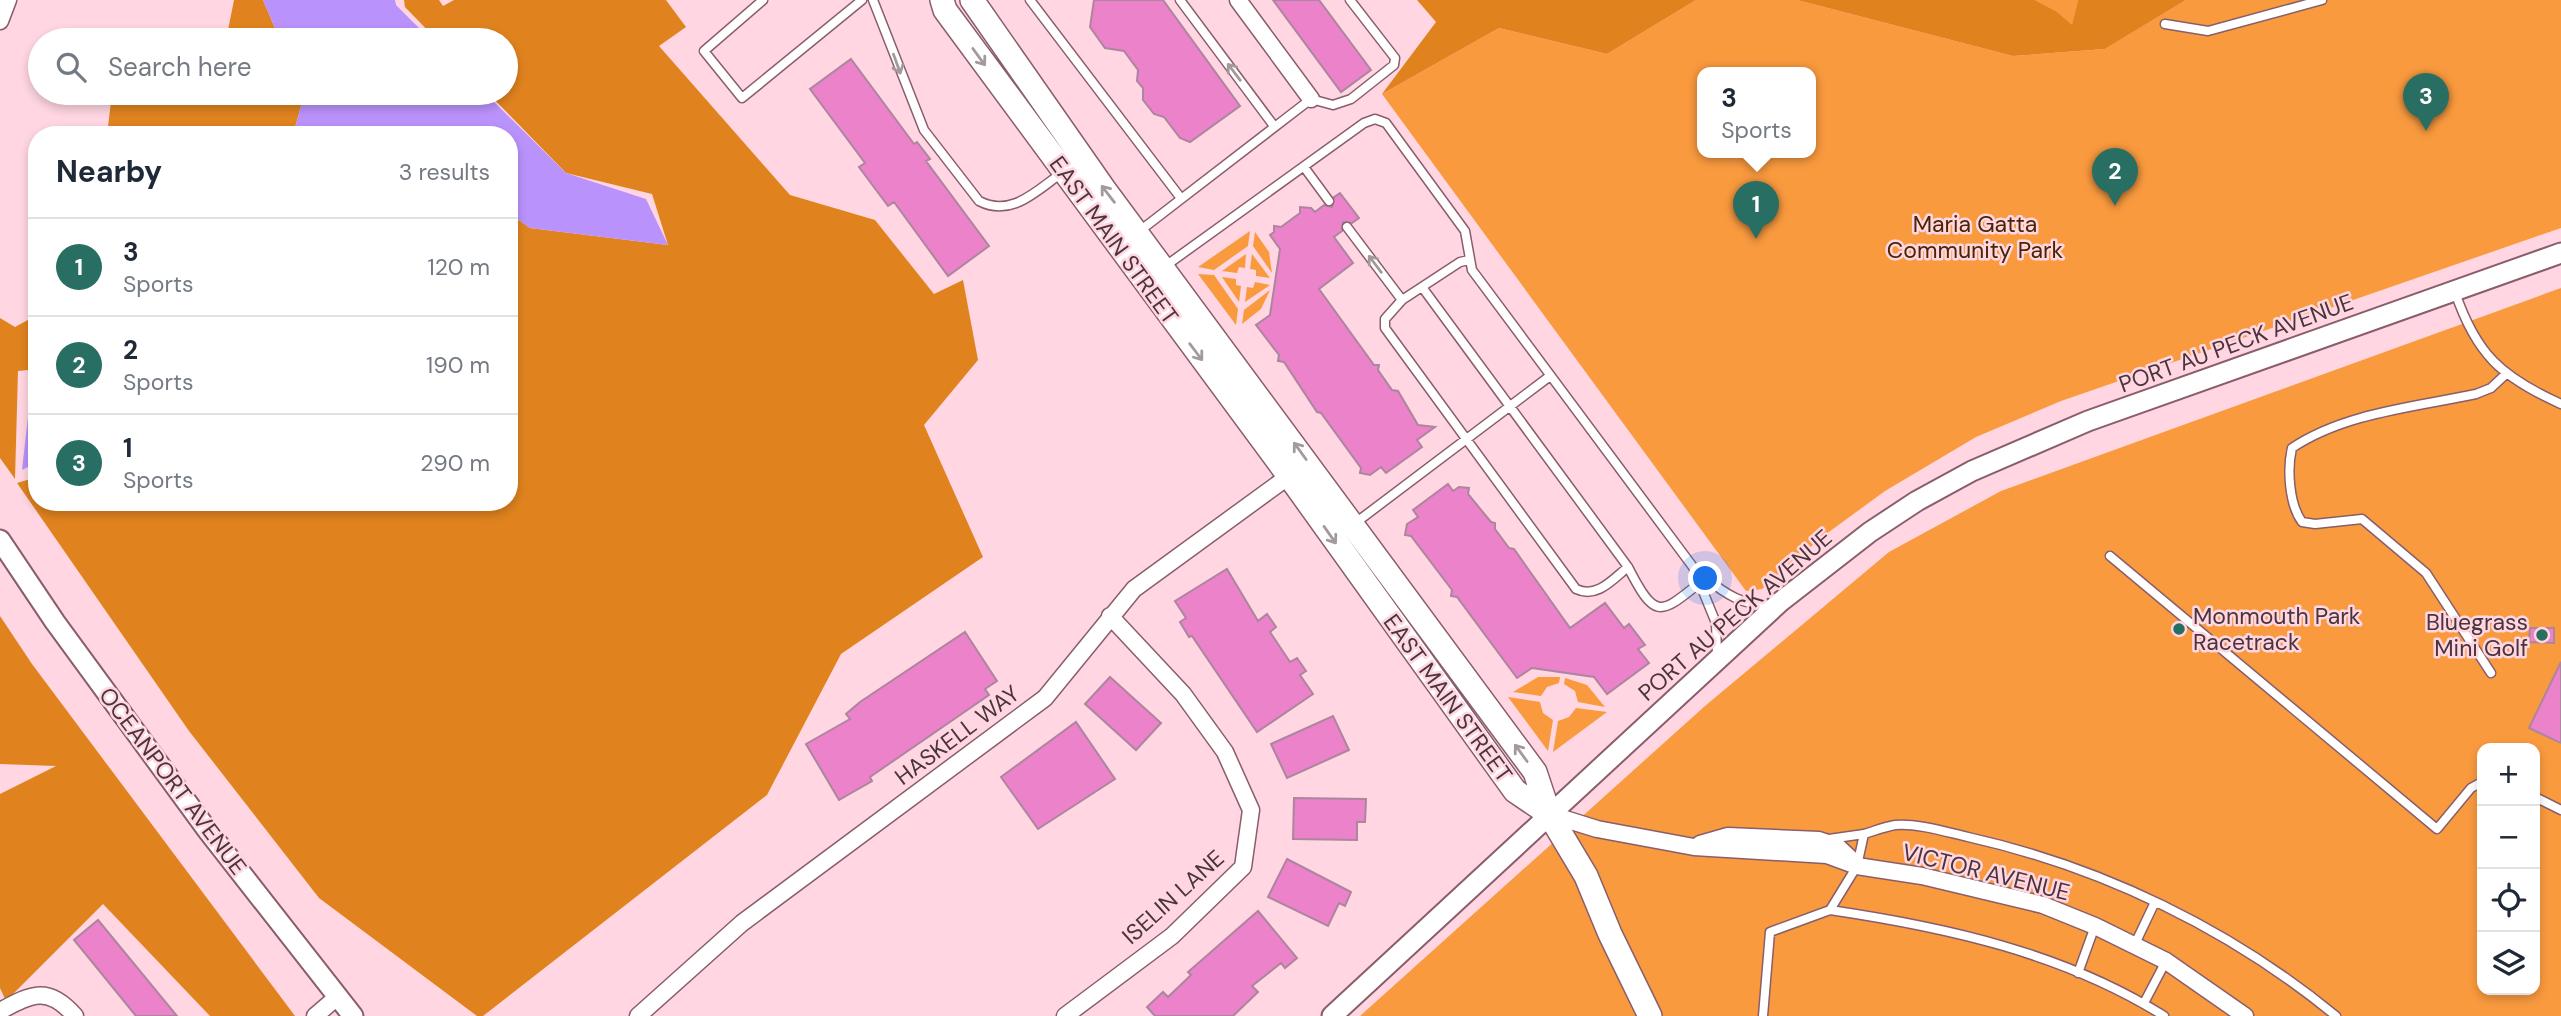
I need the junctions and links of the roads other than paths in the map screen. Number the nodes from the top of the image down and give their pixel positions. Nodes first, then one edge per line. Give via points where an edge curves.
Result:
1 (8, 0) edge
2 (763, 0) edge
3 (862, 0) edge
4 (873, 0) edge
5 (942, 0) edge
6 (972, 0) edge
7 (1030, 0) edge
8 (1180, 0) edge
9 (1239, 0) edge
10 (1350, 0) edge
11 (2322, 0) edge
12 (0, 21) edge
13 (2165, 24) dead end
14 (1311, 99) junction
15 (1274, 127) junction
16 (1304, 167) junction
17 (1064, 172) junction
18 (1180, 197) junction
19 (1329, 201) dead end
20 (1347, 227) dead end
21 (1138, 232) junction
22 (1119, 248) junction
23 (2561, 253) edge
24 (1469, 260) junction
25 (1164, 267) junction
26 (1422, 287) junction
27 (2455, 292) junction
28 (1402, 300) junction
29 (2507, 373) junction
30 (1550, 376) junction
31 (2561, 404) edge
32 (1509, 408) junction
33 (1467, 440) junction
34 (1289, 476) junction
35 (1354, 524) junction
36 (0, 540) edge
37 (2110, 556) dead end
38 (1628, 567) junction
39 (1703, 581) junction
40 (1679, 599) junction
41 (1780, 603) junction
42 (1714, 615) junction
43 (1110, 616) junction
44 (1717, 661) junction
45 (2491, 673) dead end
46 (2477, 785) edge
47 (2540, 800) edge
48 (2561, 810) edge
49 (1549, 814) junction
50 (1864, 834) junction
51 (1819, 839) junction
52 (1694, 847) junction
53 (1857, 866) junction
54 (2155, 902) junction
55 (1830, 910) junction
56 (2095, 926) junction
57 (2134, 946) junction
58 (2166, 961) junction
59 (2078, 973) junction
60 (336, 998) junction
61 (2144, 1003) junction
62 (1, 1011) edge
63 (2227, 1011) edge
64 (75, 1016) edge
65 (315, 1016) edge
66 (353, 1016) edge
67 (638, 1016) edge
68 (1065, 1016) edge
69 (1332, 1016) edge
70 (1650, 1016) edge
71 (1763, 1016) edge
72 (2164, 1016) edge
73 (2245, 1016) edge
74 (2336, 1016) edge

1 - 12 street
2 - 3 lane via 704,51 742,97
4 -> 17 lane via 924,130 979,201 1001,208 1011,206
5 -> 17 main road, EAST MAIN STREET
21 -> 6 main road, EAST MAIN STREET
7 - 18 lane
15 -> 8 lane
9 - 14 street
10 - 14 lane via 1395,58 1394,65 1351,99 1333,105
11 - 13 lane via 2208,31
14 - 15 lane
15 - 18 lane
16 - 19 lane
16 - 24 lane via 1364,123 1375,119 1386,123 1465,231
16 - 25 lane
17 - 22 main road, EAST MAIN STREET
18 - 21 lane
28 -> 20 lane
21 - 22 lane
21 - 25 main road, EAST MAIN STREET
22 -> 34 main road, EAST MAIN STREET
23 - 27 street, PORT AU PECK AVENUE
24 - 26 lane
24 - 30 lane
35 -> 25 main road, EAST MAIN STREET
26 - 28 lane
26 - 32 lane
27 - 29 lane via 2483,351
27 - 41 street, PORT AU PECK AVENUE via 2088,421 1972,471 1870,532
28 - 33 lane via 1385,319 1385,328
29 - 31 lane
29 - 45 lane via 2476,394 2323,431 2292,448 2288,462 2296,514 2302,522 2362,519 2426,573
30 - 32 lane
30 - 39 lane
32 - 33 lane
32 - 38 lane
33 - 35 lane
33 - 38 lane via 1576,589 1597,590
34 - 43 street, HASKELL WAY via 1134,589
34 -> 49 main road, EAST MAIN STREET via 1515,791
49 -> 35 main road, EAST MAIN STREET via 1535,772
36 - 60 street, OCEANPORT AVENUE via 208,831
37 - 46 lane via 2437,829
38 - 40 lane via 1654,607 1668,607
39 - 40 lane
39 - 41 lane via 1744,603
39 - 42 lane
40 - 42 lane via 1698,596
41 - 44 street, PORT AU PECK AVENUE
42 - 44 lane
43 - 67 street, HASKELL WAY via 1045,698 742,923
43 - 68 street, ISELIN LANE via 1182,694 1218,742 1251,810 1243,867 1172,936
44 - 49 street, PORT AU PECK AVENUE
47 - 48 lane
49 - 52 street, VICTOR AVENUE via 1597,829
49 - 69 street, PORT AU PECK AVENUE
49 - 70 main road via 1586,876
50 - 51 lane, VICTOR AVENUE
50 - 53 lane
50 - 54 lane, VICTOR AVENUE via 1898,825 2014,847
51 - 52 street, VICTOR AVENUE via 1728,836
51 - 53 street, VICTOR AVENUE via 1837,846
52 - 53 street, VICTOR AVENUE via 1817,853
53 - 55 lane
53 - 56 street, VICTOR AVENUE via 1922,876 2043,905
54 - 57 lane
54 - 74 lane, VICTOR AVENUE via 2215,931
55 - 59 lane via 1982,939
55 - 71 lane via 1770,932
56 - 57 street, VICTOR AVENUE
56 - 59 lane
57 - 58 street, VICTOR AVENUE
58 - 61 lane
58 - 63 street, VICTOR AVENUE
59 - 61 lane
60 - 65 street
60 - 66 street, OCEANPORT AVENUE
61 - 72 lane
62 - 64 street via 28,997 46,996 63,1002
63 - 73 street, VICTOR AVENUE

